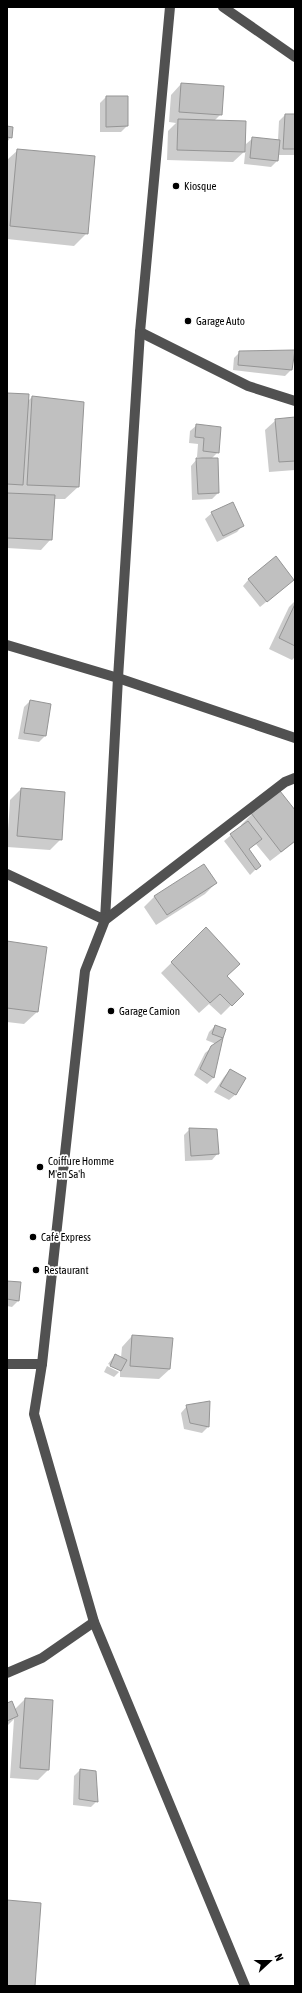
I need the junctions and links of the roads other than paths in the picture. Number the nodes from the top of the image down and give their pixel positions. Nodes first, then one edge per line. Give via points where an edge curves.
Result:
1 (170, 7) edge
2 (223, 7) edge
3 (295, 57) edge
4 (140, 332) junction
5 (295, 401) edge
6 (7, 645) edge
7 (118, 678) junction
8 (295, 738) edge
9 (295, 778) edge
10 (7, 874) edge
11 (105, 920) junction
12 (7, 1364) edge
13 (42, 1364) junction
14 (94, 1622) junction
15 (7, 1674) edge
16 (245, 1986) edge

1 - 4 street
2 - 3 street
4 - 5 street via 248,386
4 - 7 street
6 - 7 street
7 - 8 street
7 - 11 street
9 - 11 street via 285,782
10 - 11 street
11 - 13 street via 85,970
12 - 13 street
13 - 14 street via 34,1414
14 - 15 street via 42,1658
14 - 16 street

